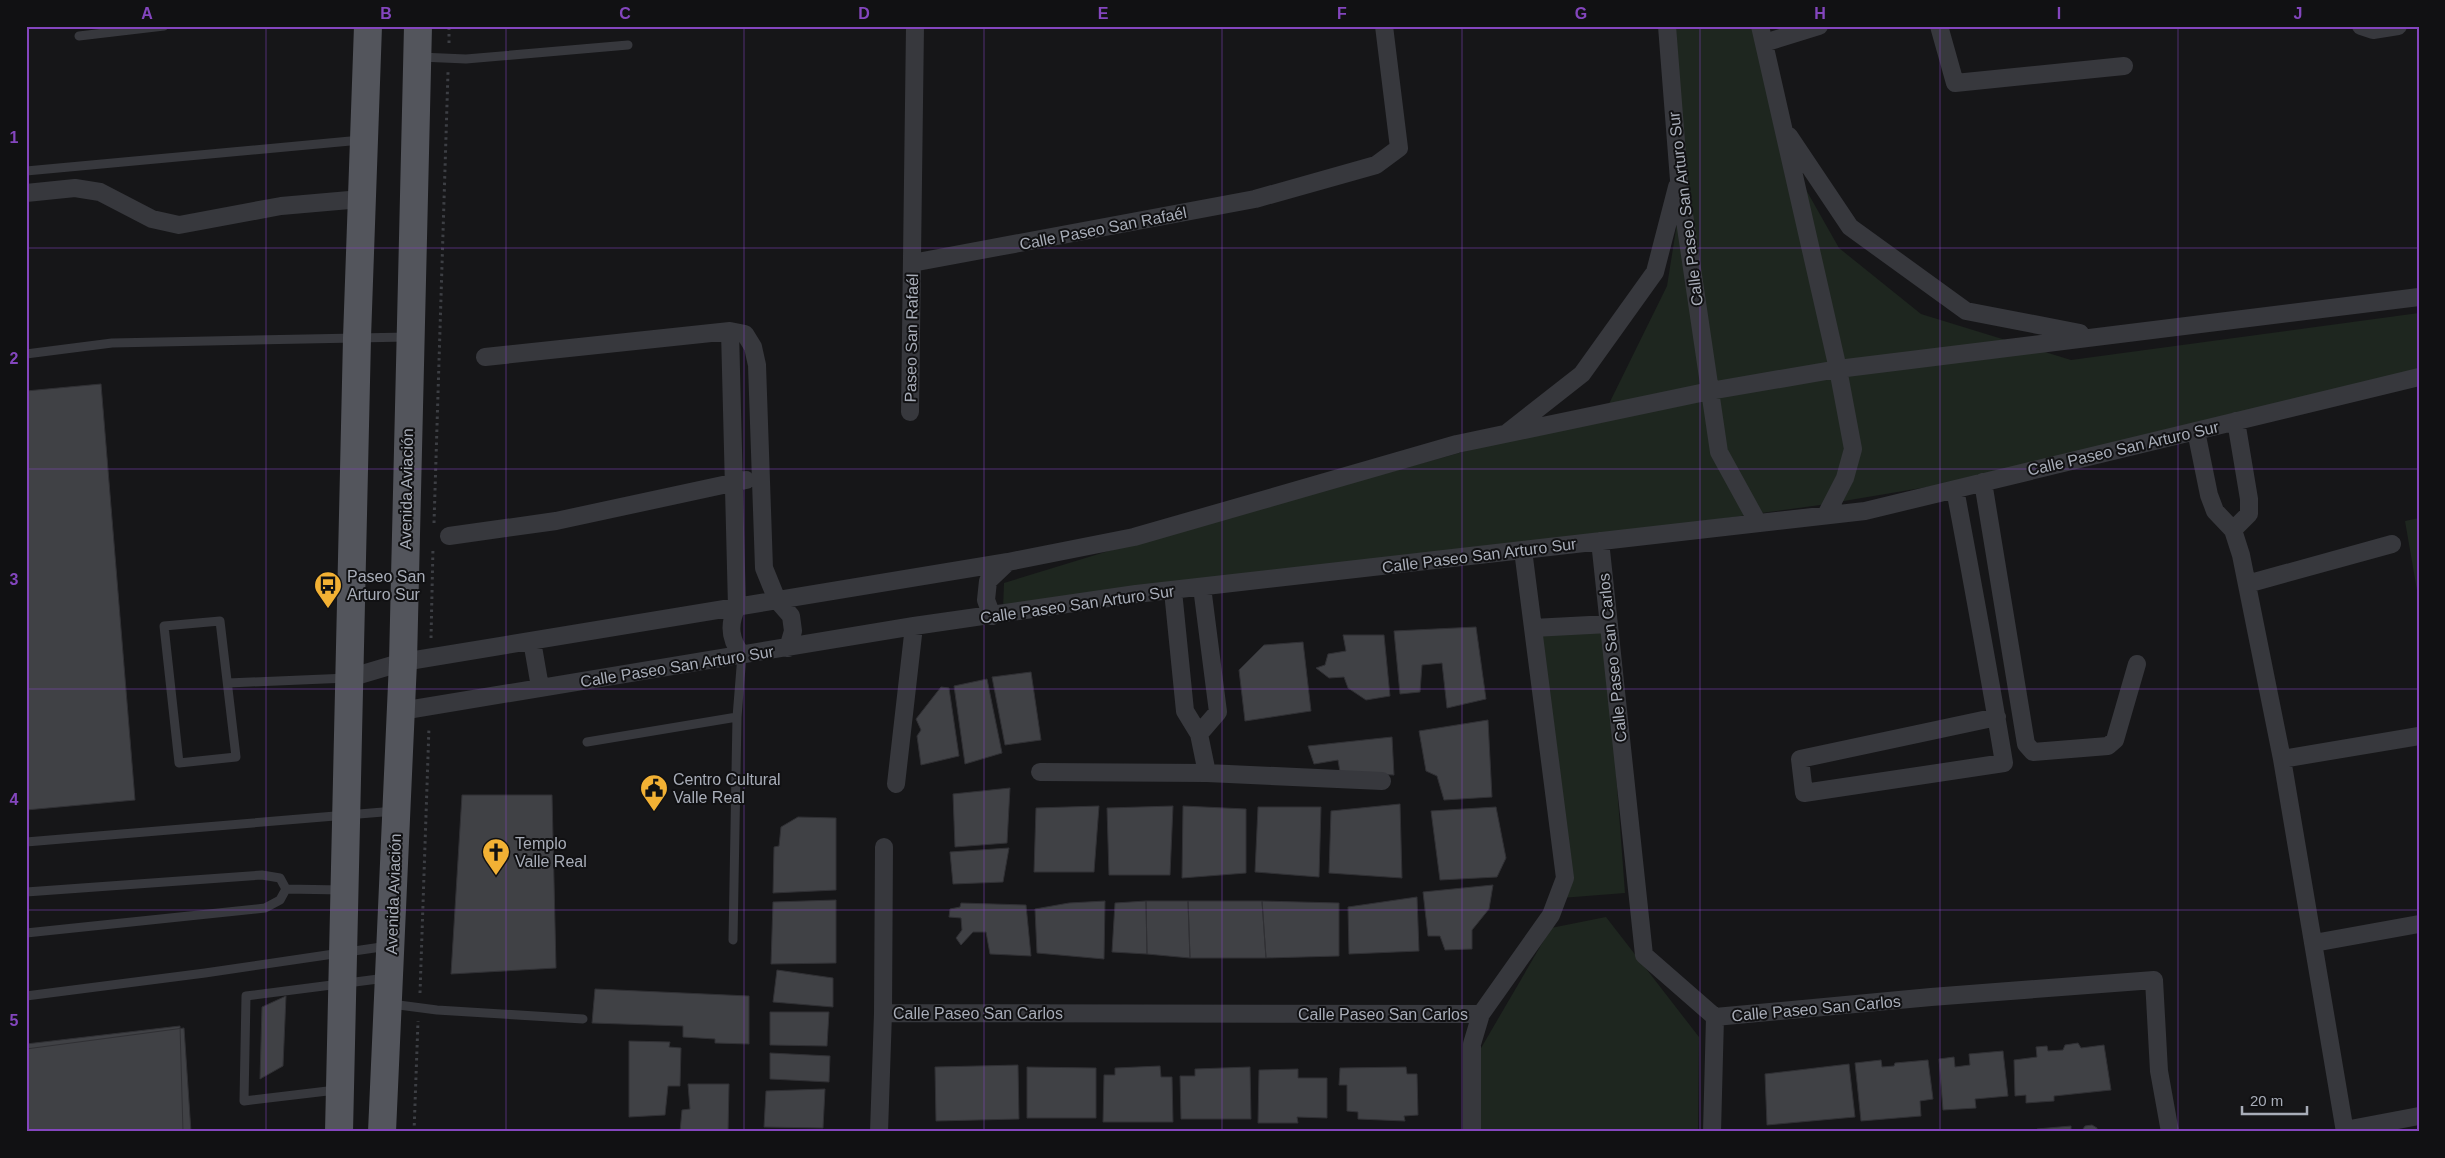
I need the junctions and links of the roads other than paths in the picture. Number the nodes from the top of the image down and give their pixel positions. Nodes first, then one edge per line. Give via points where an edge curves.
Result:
1 (164, 26) edge
2 (368, 26) edge
3 (418, 26) edge
4 (915, 26) edge
5 (1384, 26) edge
6 (1666, 26) edge
7 (1819, 26) edge
8 (1939, 26) edge
9 (2361, 26) edge
10 (2398, 26) edge
11 (1762, 35) edge
12 (80, 36) dead end
13 (628, 45) dead end
14 (417, 57) junction
15 (2124, 66) dead end
16 (1783, 127) junction
17 (363, 139) junction
18 (26, 171) edge
19 (1678, 180) junction
20 (26, 193) edge
21 (361, 199) junction
22 (912, 263) junction
23 (2419, 297) edge
24 (730, 331) junction
25 (2095, 336) junction
26 (409, 337) junction
27 (356, 338) junction
28 (26, 354) edge
29 (485, 356) dead end
30 (1838, 369) junction
31 (2419, 377) edge
32 (1710, 391) junction
33 (910, 412) dead end
34 (2236, 421) junction
35 (2196, 431) junction
36 (1506, 434) junction
37 (760, 479) junction
38 (734, 481) junction
39 (1983, 482) junction
40 (1955, 489) junction
41 (1826, 515) junction
42 (1758, 523) junction
43 (2233, 530) junction
44 (439, 537) road end
45 (1600, 541) junction
46 (2392, 544) dead end
47 (1522, 550) junction
48 (1008, 562) junction
49 (2246, 584) junction
50 (1202, 587) junction
51 (1173, 591) junction
52 (777, 600) junction
53 (737, 607) junction
54 (992, 616) junction
55 (1609, 624) junction
56 (914, 626) junction
57 (1532, 628) junction
58 (532, 641) junction
59 (788, 648) junction
60 (742, 655) junction
61 (403, 662) junction
62 (2137, 664) dead end
63 (349, 678) junction
64 (228, 684) junction
65 (540, 687) junction
66 (401, 711) junction
67 (737, 716) junction
68 (1997, 717) junction
69 (1199, 734) junction
70 (2419, 736) edge
71 (588, 742) dead end
72 (2282, 759) junction
73 (1040, 772) dead end
74 (1207, 773) junction
75 (1382, 781) dead end
76 (896, 784) dead end
77 (396, 811) junction
78 (346, 815) junction
79 (26, 842) edge
80 (884, 847) dead end
81 (286, 889) junction
82 (344, 890) junction
83 (26, 892) edge
84 (2419, 924) edge
85 (26, 933) edge
86 (733, 940) dead end
87 (2314, 943) junction
88 (391, 946) junction
89 (343, 954) junction
90 (342, 985) junction
91 (388, 991) junction
92 (26, 996) edge
93 (883, 1013) junction
94 (1481, 1014) junction
95 (1715, 1017) junction
96 (583, 1019) dead end
97 (340, 1090) junction
98 (2419, 1116) edge
99 (2345, 1131) edge
100 (339, 1132) edge
101 (382, 1132) edge
102 (879, 1132) edge
103 (1472, 1132) edge
104 (1712, 1132) edge
105 (2170, 1132) edge

1 - 12 lane
2 - 17 main road
3 - 14 main road, Avenida Aviación
4 - 22 street
5 - 22 street, Calle Paseo San Rafaél via 1399,148 1376,166 1255,199
6 - 19 street, Calle Paseo San Arturo Sur
7 - 11 street
8 - 15 street via 1955,82
9 - 10 street via 2373,30
11 - 16 street
13 - 14 lane via 466,59
14 - 26 main road, Avenida Aviación
16 - 25 street via 1850,227 1966,311
16 - 30 street
17 - 18 lane
17 - 21 main road
19 - 32 street, Calle Paseo San Arturo Sur
19 - 36 street via 1655,272 1582,374
20 - 21 street via 75,188 100,192 152,219 179,225 281,206
21 - 27 main road
22 - 33 street, Paseo San Rafaél
23 - 25 street
24 - 29 street
24 - 37 street via 745,334 754,347
24 - 38 street
25 - 30 street
26 - 27 lane
26 - 61 main road, Avenida Aviación
27 - 28 lane via 112,343
27 - 63 main road
30 - 32 street
30 - 41 street via 1853,449 1845,478
31 - 34 street, Calle Paseo San Arturo Sur
32 - 36 street
32 - 42 street, Calle Paseo San Arturo Sur via 1719,452
34 - 35 street, Calle Paseo San Arturo Sur
34 - 43 street via 2249,514
35 - 39 street, Calle Paseo San Arturo Sur
35 - 43 street via 2215,511
36 - 48 street via 1457,444 1134,537
37 - 38 street
37 - 52 street via 764,568
38 - 44 street via 556,521
38 - 53 street
39 - 40 street, Calle Paseo San Arturo Sur
39 - 62 street via 2026,744 2033,752 2108,746 2115,740
40 - 41 street, Calle Paseo San Arturo Sur via 1865,511
40 - 68 street
41 - 42 street, Calle Paseo San Arturo Sur
42 - 45 street, Calle Paseo San Arturo Sur
43 - 49 street via 2242,555
45 - 47 street, Calle Paseo San Arturo Sur
45 - 55 street, Calle Paseo San Carlos
46 - 49 street
47 - 50 street, Calle Paseo San Arturo Sur
47 - 57 street, Calle Paseo San Carlos
48 - 52 street
48 - 54 street via 988,581 986,600
49 - 72 street
50 - 51 street, Calle Paseo San Arturo Sur
50 - 69 street via 1218,712
51 - 54 street, Calle Paseo San Arturo Sur
51 - 69 street via 1185,711
52 - 53 street
52 - 59 street via 792,616 793,632
53 - 58 street
53 - 60 street via 731,619 731,631 734,645
54 - 56 street, Calle Paseo San Arturo Sur
55 - 57 street
55 - 95 street, Calle Paseo San Carlos via 1644,955
56 - 59 street, Calle Paseo San Arturo Sur
56 - 76 street
57 - 94 street, Calle Paseo San Carlos via 1565,878 1551,915
58 - 61 street
58 - 65 street
59 - 60 street, Calle Paseo San Arturo Sur
60 - 65 street, Calle Paseo San Arturo Sur
60 - 67 lane
61 - 63 street
61 - 66 main road, Avenida Aviación
63 - 64 lane
63 - 78 main road
64 - 64 lane via 236,757 179,764 164,626 220,621
65 - 66 street, Calle Paseo San Arturo Sur
66 - 77 main road, Avenida Aviación
67 - 71 lane
67 - 86 lane
68 - 68 street via 1800,760 1804,793 2004,763
69 - 74 street
70 - 72 street
72 - 87 street
73 - 74 street
74 - 75 street
77 - 78 lane
77 - 88 main road, Avenida Aviación
78 - 79 lane
78 - 82 main road
80 - 93 street, Calle Paseo San Carlos
81 - 82 lane
81 - 83 lane via 280,878 262,875
81 - 85 lane via 280,900 265,908
82 - 89 main road
84 - 87 street
87 - 99 street
88 - 89 lane
88 - 91 main road, Avenida Aviación
89 - 90 main road
89 - 92 lane
90 - 91 lane
90 - 97 main road
90 - 97 lane via 246,996 244,1101
91 - 96 lane via 436,1010
91 - 101 main road, Avenida Aviación
93 - 94 street, Calle Paseo San Carlos
93 - 102 street, Calle Paseo San Carlos
94 - 103 street via 1472,1044
95 - 104 street
95 - 105 street, Calle Paseo San Carlos via 2154,980 2159,1072
97 - 100 main road
98 - 99 street

